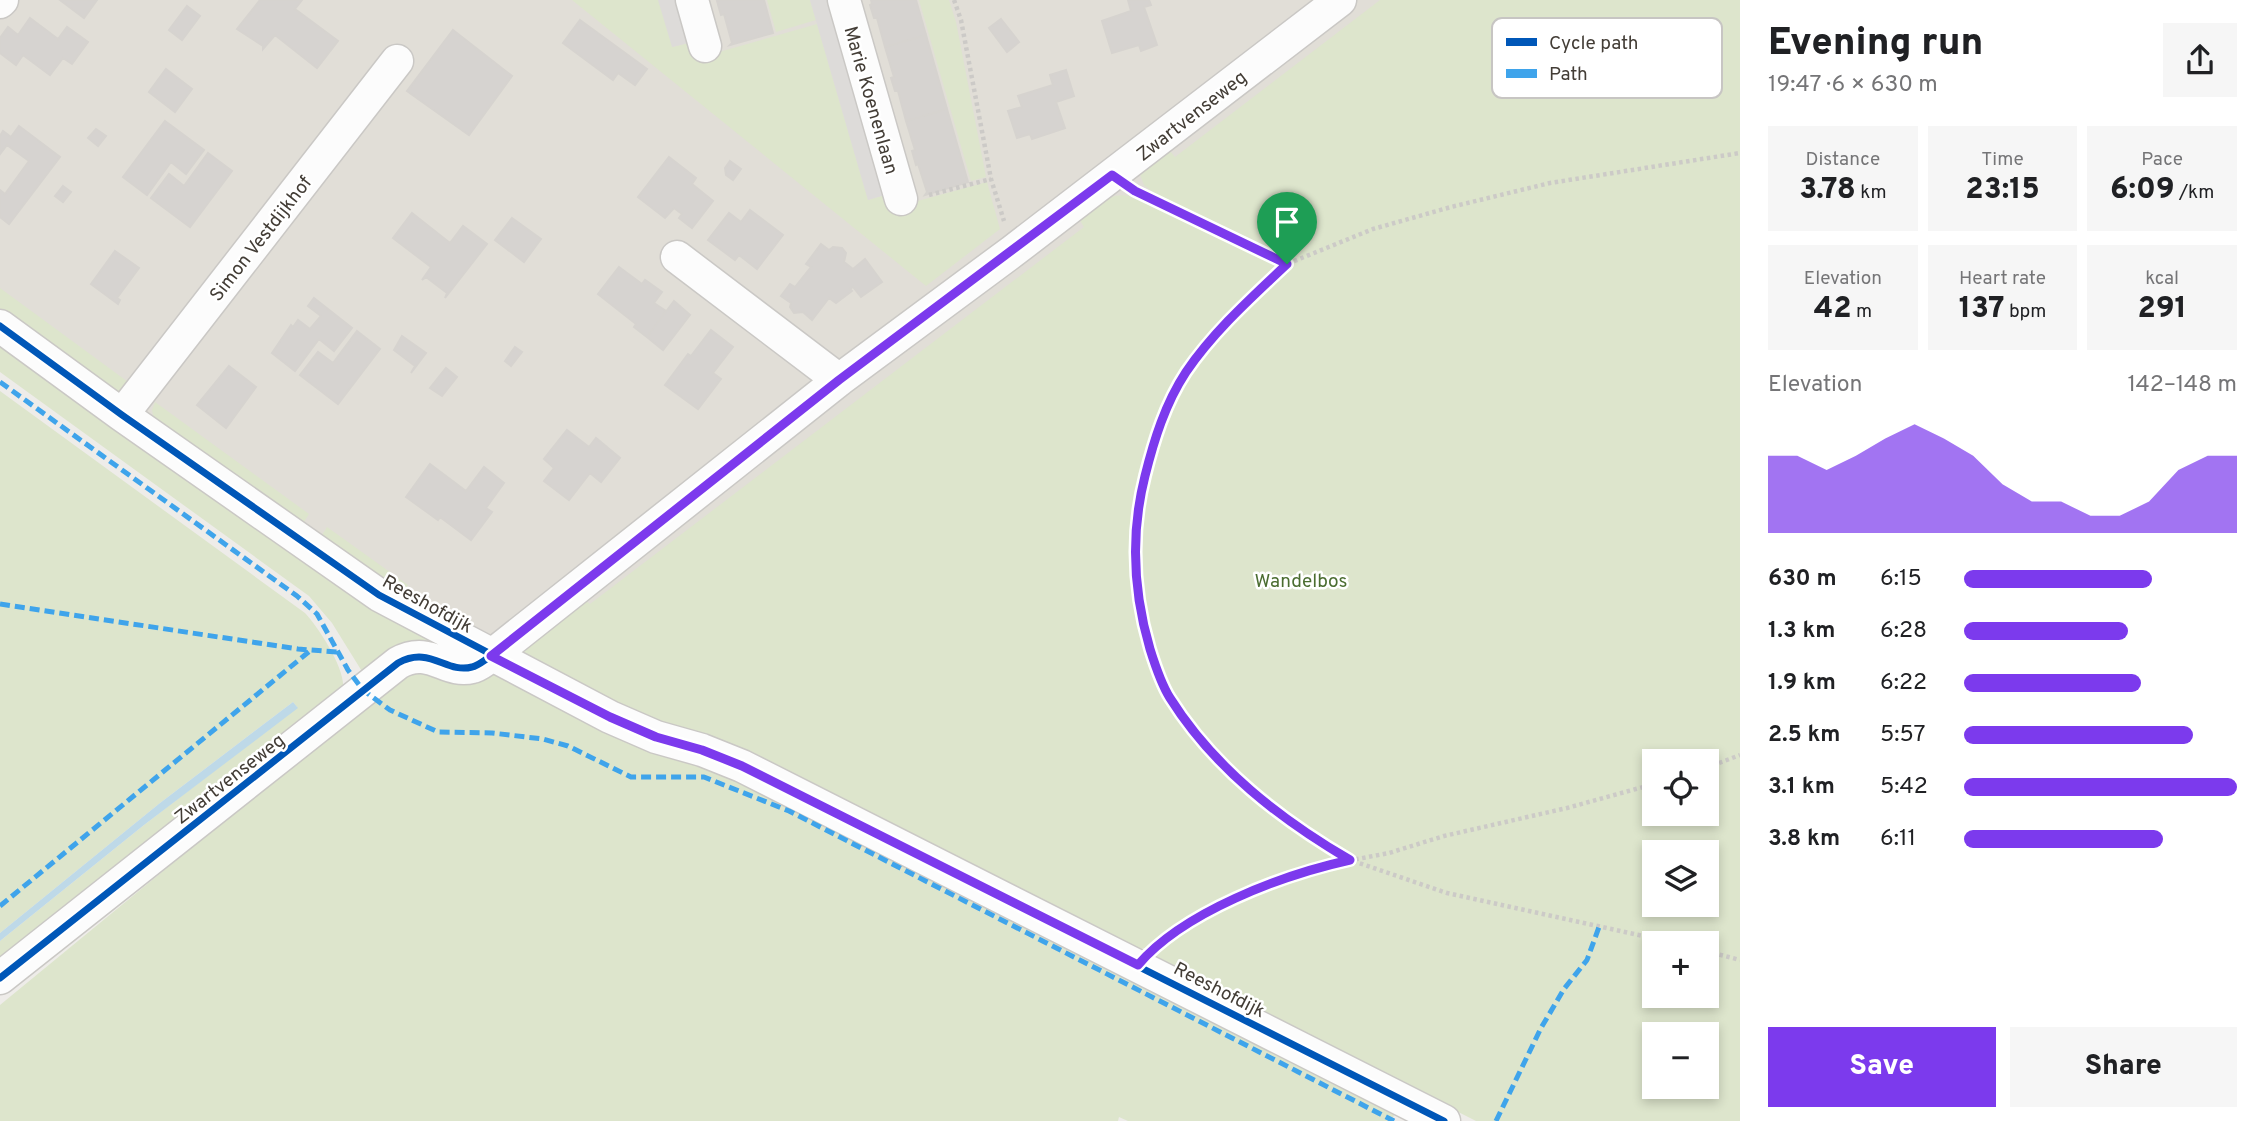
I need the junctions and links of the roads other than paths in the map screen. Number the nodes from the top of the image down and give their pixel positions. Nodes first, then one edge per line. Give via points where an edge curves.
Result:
1 (692, 0) edge
2 (844, 0) edge
3 (1340, 0) edge
4 (705, 46) dead end
5 (397, 61) dead end
6 (901, 199) road end
7 (677, 257) dead end
8 (0, 326) edge
9 (839, 380) junction
10 (122, 415) junction
11 (491, 656) junction
12 (0, 978) edge
13 (1444, 1121) edge

1 - 4 street
2 - 6 street, Marie Koenenlaan
3 - 9 street, Zwartvenseweg
5 - 10 street, Simon Vestdijkhof
7 - 9 street
8 - 10 street, Reeshofdijk
9 - 11 street, Zwartvenseweg
10 - 11 street, Reeshofdijk via 379,595
11 - 12 street, Zwartvenseweg via 472,667 426,656 398,663
11 - 13 street, Reeshofdijk via 645,732 742,766

